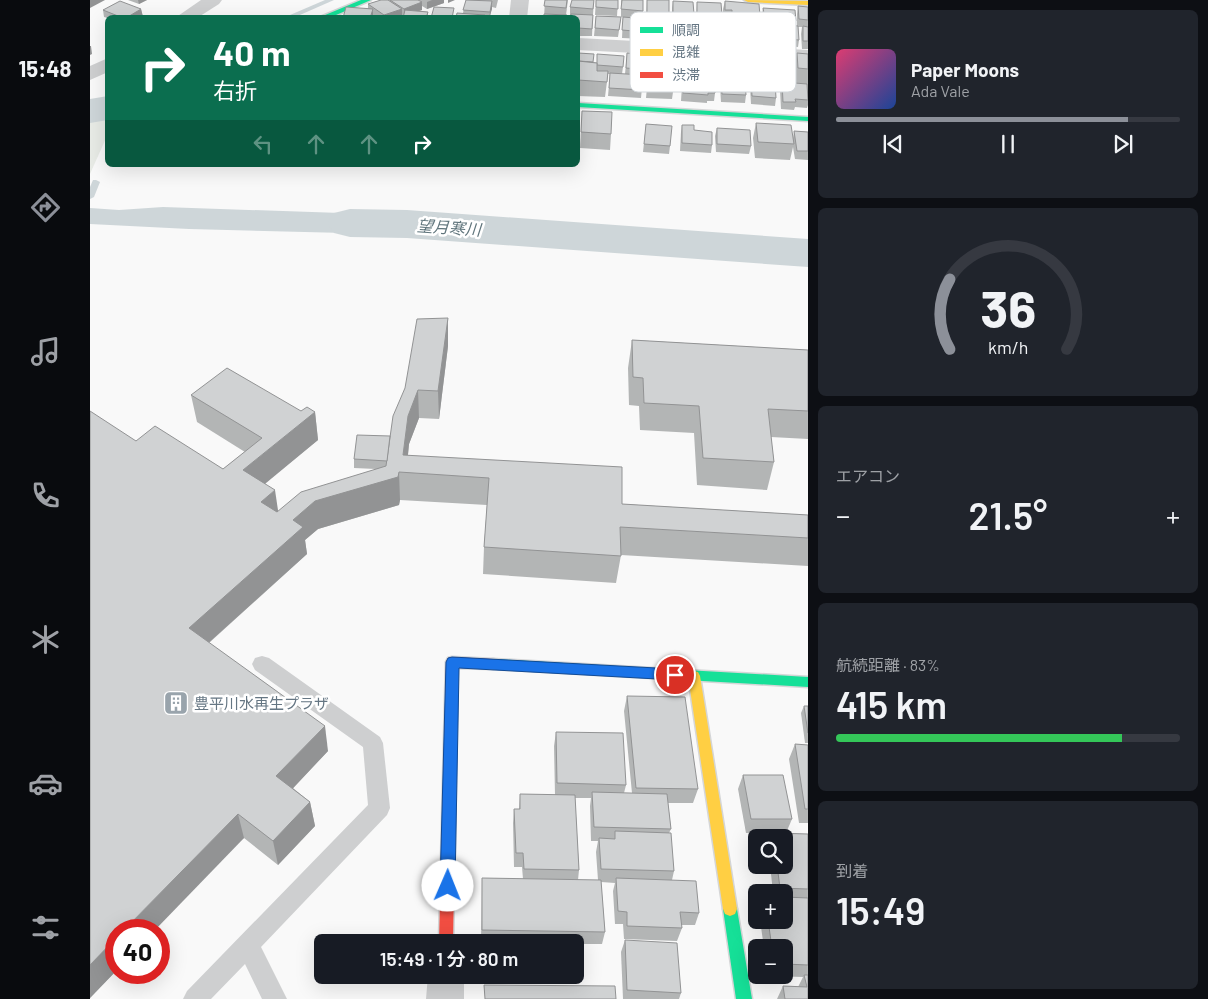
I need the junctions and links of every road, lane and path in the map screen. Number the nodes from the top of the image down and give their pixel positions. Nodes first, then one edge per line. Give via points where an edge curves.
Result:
1 (213, 0) edge
2 (367, 0) edge
3 (520, 0) edge
4 (748, 0) edge
5 (808, 3) edge
6 (189, 15) edge
7 (329, 15) edge
8 (518, 15) edge
9 (580, 44) edge
10 (630, 47) edge
11 (105, 66) edge
12 (90, 75) edge
13 (105, 78) edge
14 (580, 106) edge
15 (808, 119) edge
16 (262, 664) dead end
17 (694, 676) junction
18 (808, 682) edge
19 (446, 934) edge
20 (247, 945) junction
21 (446, 984) edge
22 (195, 999) edge
23 (275, 999) edge
24 (445, 999) edge
25 (744, 999) edge

1 - 6 street
2 - 7 street
3 - 8 street
4 - 5 street
9 - 10 street
11 - 12 street
12 - 13 street
14 - 15 street
16 - 20 lane via 373,743 379,808
17 - 18 street
17 - 19 street via 452,662
17 - 25 street
20 - 22 lane
20 - 23 lane
21 - 24 street

